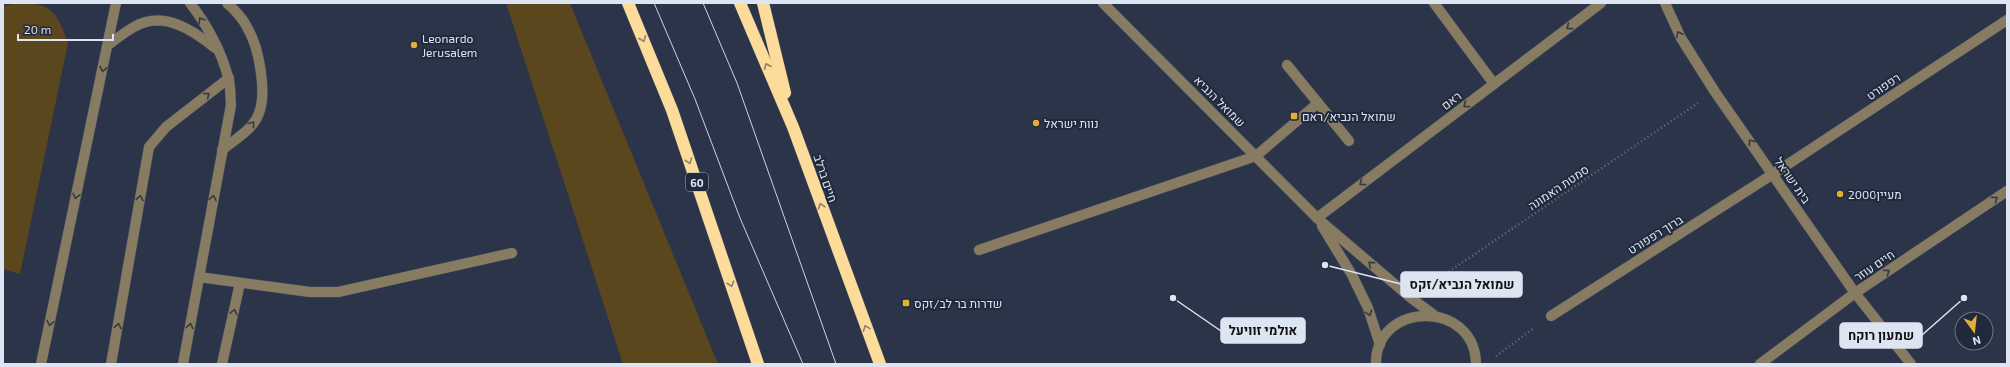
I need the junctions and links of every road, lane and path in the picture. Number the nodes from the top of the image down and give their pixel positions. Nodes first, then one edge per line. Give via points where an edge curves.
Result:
1 (116, 3) edge
2 (190, 3) edge
3 (227, 3) edge
4 (628, 3) edge
5 (740, 3) edge
6 (763, 3) edge
7 (1103, 3) edge
8 (1434, 3) edge
9 (1601, 3) edge
10 (1665, 3) edge
11 (2007, 20) edge
12 (108, 45) junction
13 (218, 51) junction
14 (1287, 65) dead end
15 (229, 78) junction
16 (1494, 84) junction
17 (1715, 92) junction
18 (1318, 103) junction
19 (793, 127) junction
20 (1350, 141) dead end
21 (222, 150) junction
22 (1256, 156) junction
23 (1773, 174) junction
24 (2007, 191) edge
25 (1317, 218) junction
26 (978, 250) dead end
27 (512, 253) dead end
28 (199, 277) junction
29 (240, 283) junction
30 (1855, 293) junction
31 (1410, 298) junction
32 (1434, 315) junction
33 (1551, 316) joint
34 (1380, 345) junction
35 (1491, 360) dead end
36 (1375, 363) edge
37 (41, 364) edge
38 (111, 364) edge
39 (183, 364) edge
40 (222, 364) edge
41 (758, 364) edge
42 (880, 364) edge
43 (1476, 364) edge
44 (1760, 364) edge
45 (1911, 364) edge

1 - 12 street
13 -> 2 street via 208,29
21 -> 3 street via 247,130 259,114 263,92 258,59 249,30 238,12
4 -> 41 highway, 60 via 672,110
19 -> 5 highway, חיים ברלב
6 - 19 highway
7 - 22 street, שמואל הנביא
8 - 16 street
9 -> 16 street, ראם
17 -> 10 street, בית ישראל via 1681,38
11 - 23 street, רפפורט
12 - 13 street via 135,26 155,20 179,24 195,32
12 -> 37 street
13 - 15 street
14 - 18 street
15 - 21 street via 231,105
38 -> 15 street via 149,146 166,127
16 -> 25 street, ראם
23 -> 17 street, בית ישראל
17 - 31 path, סמטת האמונה
18 - 20 street
18 - 22 street
42 -> 19 highway, חיים ברלב
28 -> 21 street
22 - 25 street, שמואל הנביא
22 - 26 street
23 - 30 street, בית ישראל
23 - 33 street, ברוך רפפורט
30 -> 24 street, חיים עוזר
31 -> 25 street, שמואל הנביא
25 -> 34 street, שמואל הנביא via 1352,275 1368,308
27 - 29 street via 338,292 310,292
28 - 29 street
39 -> 28 street
40 -> 29 street
30 - 44 street, חיים עוזר
30 - 45 street, בית ישראל
31 - 32 street, שמואל הנביא
32 - 34 street via 1418,315 1402,321 1389,331
32 - 43 street via 1449,320 1461,329 1471,341
33 - 35 path
34 - 36 street

